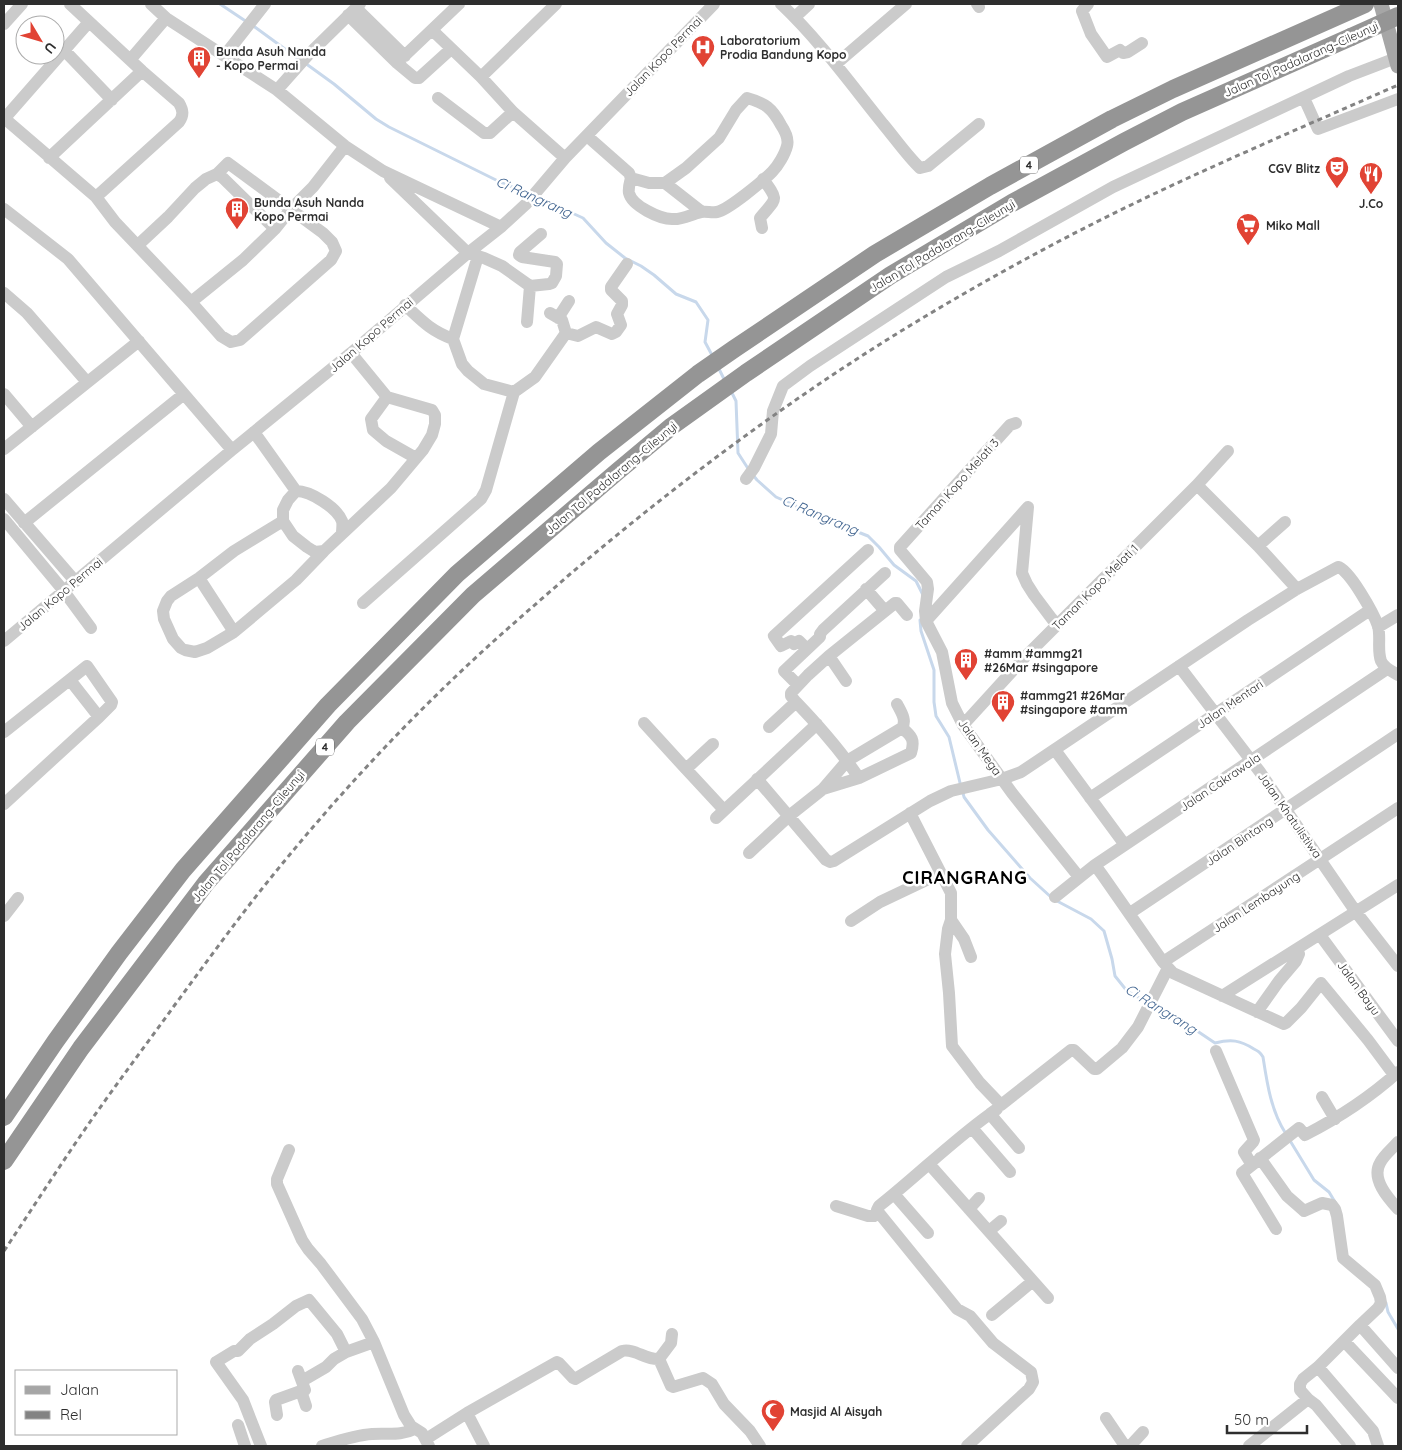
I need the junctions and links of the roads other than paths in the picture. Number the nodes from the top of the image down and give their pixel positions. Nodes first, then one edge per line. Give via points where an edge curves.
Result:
1 (22, 4) edge
2 (70, 4) edge
3 (151, 4) edge
4 (459, 4) edge
5 (714, 4) edge
6 (781, 4) edge
7 (809, 4) edge
8 (906, 4) edge
9 (1088, 4) edge
10 (1365, 4) edge
11 (1381, 4) edge
12 (549, 6) edge
13 (262, 8) edge
14 (355, 9) edge
15 (1398, 16) edge
16 (795, 17) junction
17 (166, 18) junction
18 (89, 22) junction
19 (4, 24) edge
20 (432, 30) junction
21 (1142, 43) dead end
22 (65, 49) edge
23 (451, 49) junction
24 (65, 51) edge
25 (225, 55) junction
26 (401, 59) junction
27 (130, 60) junction
28 (1397, 62) edge
29 (836, 64) junction
30 (51, 65) edge
31 (142, 71) junction
32 (481, 77) junction
33 (278, 90) junction
34 (630, 90) junction
35 (438, 98) dead end
36 (640, 98) dead end
37 (1304, 98) junction
38 (1398, 99) edge
39 (112, 100) junction
40 (513, 112) junction
41 (4, 119) edge
42 (979, 124) dead end
43 (587, 136) junction
44 (345, 146) junction
45 (49, 158) junction
46 (565, 158) junction
47 (383, 171) junction
48 (217, 174) junction
49 (631, 178) junction
50 (763, 179) junction
51 (665, 183) junction
52 (96, 197) junction
53 (291, 208) junction
54 (4, 209) edge
55 (702, 212) junction
56 (501, 227) junction
57 (762, 228) dead end
58 (275, 229) junction
59 (541, 234) dead end
60 (138, 245) junction
61 (473, 254) junction
62 (627, 264) dead end
63 (530, 286) junction
64 (4, 293) edge
65 (569, 301) dead end
66 (191, 302) junction
67 (405, 305) junction
68 (526, 322) dead end
69 (566, 333) junction
70 (453, 339) junction
71 (139, 340) junction
72 (350, 353) junction
73 (87, 382) junction
74 (514, 392) junction
75 (4, 394) edge
76 (184, 394) junction
77 (387, 397) junction
78 (1016, 423) dead end
79 (32, 427) junction
80 (254, 432) junction
81 (4, 449) edge
82 (232, 450) junction
83 (1228, 451) dead end
84 (416, 458) junction
85 (746, 479) dead end
86 (1197, 485) junction
87 (296, 491) junction
88 (4, 499) edge
89 (283, 521) junction
90 (1284, 522) dead end
91 (24, 523) junction
92 (6, 528) edge
93 (342, 533) junction
94 (1258, 546) junction
95 (900, 547) joint
96 (868, 550) dead end
97 (324, 551) junction
98 (884, 573) dead end
99 (199, 578) junction
100 (69, 586) junction
101 (866, 589) junction
102 (1297, 589) junction
103 (363, 603) dead end
104 (1370, 610) junction
105 (885, 611) junction
106 (1398, 614) edge
107 (907, 615) dead end
108 (926, 621) junction
109 (1057, 624) junction
110 (1378, 627) junction
111 (91, 628) dead end
112 (234, 632) junction
113 (4, 641) edge
114 (807, 649) junction
115 (829, 656) junction
116 (1179, 666) junction
117 (1387, 669) junction
118 (1398, 675) edge
119 (70, 680) junction
120 (846, 681) dead end
121 (798, 685) junction
122 (796, 702) junction
123 (897, 704) dead end
124 (1215, 714) junction
125 (99, 717) junction
126 (644, 723) dead end
127 (816, 724) junction
128 (963, 725) junction
129 (770, 727) dead end
130 (902, 728) junction
131 (4, 732) edge
132 (1398, 734) edge
133 (712, 744) dead end
134 (1055, 750) junction
135 (847, 761) junction
136 (1251, 761) junction
137 (686, 769) junction
138 (1021, 772) junction
139 (859, 778) junction
140 (757, 779) junction
141 (1002, 779) junction
142 (822, 789) junction
143 (1012, 793) junction
144 (1090, 798) junction
145 (4, 804) edge
146 (1398, 808) edge
147 (1286, 810) junction
148 (910, 813) junction
149 (789, 816) junction
150 (1125, 845) junction
151 (749, 853) dead end
152 (1320, 859) junction
153 (1095, 865) junction
154 (941, 873) junction
155 (1079, 877) junction
156 (1397, 889) edge
157 (1055, 897) dead end
158 (18, 898) dead end
159 (1356, 912) junction
160 (1130, 913) junction
161 (4, 916) edge
162 (851, 920) dead end
163 (950, 920) junction
164 (1320, 935) junction
165 (1297, 949) junction
166 (971, 957) dead end
167 (1166, 965) junction
168 (1398, 966) edge
169 (1222, 996) junction
170 (1257, 1012) junction
171 (1398, 1041) edge
172 (1216, 1051) dead end
173 (1396, 1073) edge
174 (1322, 1097) dead end
175 (1001, 1106) junction
176 (990, 1114) junction
177 (4, 1117) edge
178 (1335, 1119) junction
179 (972, 1128) junction
180 (1398, 1142) edge
181 (1019, 1148) dead end
182 (289, 1150) dead end
183 (4, 1160) edge
184 (1256, 1162) junction
185 (930, 1165) junction
186 (1010, 1172) dead end
187 (894, 1194) junction
188 (979, 1198) dead end
189 (836, 1206) dead end
190 (969, 1209) junction
191 (1398, 1209) edge
192 (879, 1213) junction
193 (1001, 1221) dead end
194 (1276, 1229) dead end
195 (988, 1231) junction
196 (928, 1233) dead end
197 (1033, 1281) junction
198 (1048, 1298) dead end
199 (992, 1315) dead end
200 (1360, 1325) junction
201 (672, 1334) dead end
202 (1344, 1341) junction
203 (374, 1342) junction
204 (346, 1352) junction
205 (659, 1359) junction
206 (1318, 1367) junction
207 (1398, 1368) edge
208 (300, 1381) junction
209 (1398, 1398) edge
210 (1308, 1399) junction
211 (306, 1406) dead end
212 (468, 1413) junction
213 (277, 1415) dead end
214 (1106, 1418) dead end
215 (238, 1425) dead end
216 (413, 1430) junction
217 (1143, 1432) dead end
218 (427, 1443) edge
219 (246, 1446) edge
220 (261, 1446) edge
221 (322, 1446) edge
222 (484, 1446) edge
223 (760, 1446) edge
224 (967, 1446) edge
225 (1125, 1446) edge
226 (1130, 1446) edge
227 (1249, 1446) edge
228 (1349, 1446) edge
229 (1378, 1446) edge

1 - 19 street
2 - 18 street
3 - 17 street
4 - 20 street
5 - 34 street, Jalan Kopo Permai via 690,37
6 - 16 street
7 - 16 street
8 - 29 street
9 - 21 street via 1082,11 1107,57 1120,50 1128,52
10 - 177 highway, Jalan Tol Padalarang–Cileunyi / 4 via 1173,89 990,186 875,254 734,349 599,452 457,574 328,705 183,870 119,953
11 - 28 main road
12 - 32 street
13 - 25 street
14 - 26 street via 371,31
14 - 33 street
15 - 183 highway, Jalan Tol Padalarang–Cileunyi / 4, bridge via 1182,112 1012,203 890,276 672,426 473,595 347,722 206,883 81,1048
16 - 29 street
17 - 25 street
17 - 27 street
18 - 22 street
18 - 27 street
20 - 23 street
20 - 26 street
23 - 26 street via 417,78
23 - 32 street
24 - 39 street
25 - 33 street
27 - 31 street
28 - 37 street via 1349,76
29 - 42 street via 920,168 928,166
30 - 41 street
31 - 39 street
31 - 52 street via 179,104 183,116
32 - 40 street
33 - 44 street
34 - 36 street
34 - 43 street, Jalan Kopo Permai
35 - 40 street via 484,132 490,133
37 - 38 street via 1318,129
37 - 85 street via 1113,187 946,277 810,366 783,386 773,411 771,434
39 - 45 street
40 - 46 street
41 - 45 street
43 - 46 street, Jalan Kopo Permai
43 - 49 street
44 - 47 street
44 - 53 street via 313,187
45 - 52 street
46 - 56 street, Jalan Kopo Permai via 526,204
47 - 56 street
47 - 61 street
48 - 53 street via 229,164
48 - 58 street
48 - 60 street via 194,188
49 - 51 street
49 - 55 street via 629,193 632,199 652,214 674,220
50 - 51 street via 772,172 787,146 786,132 775,113 760,102 747,98 719,138
50 - 55 street via 718,212
50 - 57 street via 775,198 760,218
51 - 55 street
52 - 60 street
53 - 58 street
53 - 66 street via 328,238 336,252 331,260 234,342 221,336
54 - 71 street via 68,259
56 - 61 street, Jalan Kopo Permai
58 - 66 street
59 - 63 street via 519,255 555,262 556,276 549,284
60 - 66 street
61 - 63 street via 502,266
61 - 67 street, Jalan Kopo Permai
61 - 70 street
62 - 69 street via 611,287 622,301 617,314 622,325 616,332 612,334 596,328 578,336
63 - 68 street
64 - 73 street via 27,313
65 - 69 street via 554,315 562,320
67 - 70 street via 429,328
67 - 72 street, Jalan Kopo Permai
69 - 74 street via 534,377
70 - 74 street via 468,371 484,384
71 - 73 street
71 - 76 street
72 - 77 street
72 - 80 street, Jalan Kopo Permai
73 - 79 street
74 - 103 street via 484,496
75 - 79 street
76 - 82 street
76 - 91 street
77 - 84 street via 372,419 373,430
77 - 84 street via 430,409 435,416 432,435
78 - 95 street, Taman Kopo Melati 3 via 1010,425
79 - 81 street
80 - 82 street, Jalan Kopo Permai
80 - 87 street
82 - 100 street, Jalan Kopo Permai
83 - 86 street, Taman Kopo Melati 1
84 - 93 street via 391,488
86 - 94 street
86 - 109 street, Taman Kopo Melati 1
87 - 89 street via 283,510
87 - 93 street via 308,493 333,510 342,522
88 - 91 street
89 - 97 street via 307,548 315,552
89 - 99 street via 234,551
90 - 94 street
91 - 100 street
92 - 100 street
93 - 97 street
94 - 102 street
95 - 108 street, Jalan Mega via 902,554 927,582
96 - 114 street via 774,636 781,646 799,641
97 - 112 street via 296,580
98 - 101 street
99 - 112 street
99 - 112 street via 171,596 164,606 164,619 173,639 184,650 195,652
100 - 111 street
100 - 113 street, Jalan Kopo Permai
101 - 105 street
101 - 114 street
102 - 104 street via 1333,568 1341,567 1357,586
102 - 116 street
104 - 110 street
104 - 124 street, Jalan Mentari
105 - 107 street via 896,603
105 - 115 street
106 - 110 street
108 - 109 street via 1028,507 1022,573 1034,595
108 - 128 street, Jalan Mega via 942,652 952,703
109 - 128 street, Taman Kopo Melati 1
110 - 117 street via 1381,661
114 - 121 street via 784,671
115 - 120 street
115 - 121 street
116 - 124 street, Jalan Khatulistiwa
116 - 134 street
117 - 118 street
117 - 136 street, Jalan Cakrawala
119 - 125 street
119 - 125 street via 87,666 112,702
119 - 131 street
121 - 122 street via 792,693
122 - 127 street
122 - 129 street
123 - 130 street via 905,724
124 - 136 street, Jalan Khatulistiwa
124 - 144 street, Jalan Mentari
125 - 145 street
126 - 137 street
127 - 135 street
127 - 140 street
128 - 141 street, Jalan Mega
130 - 135 street
130 - 139 street via 912,738 914,745 910,753
132 - 147 street, Jalan Bintang
133 - 137 street
134 - 138 street
134 - 144 street
135 - 139 street
135 - 142 street
136 - 147 street, Jalan Khatulistiwa
136 - 150 street, Jalan Cakrawala
137 - 140 street via 720,814
138 - 141 street
138 - 143 street
139 - 142 street
140 - 149 street
141 - 143 street, Jalan Mega
141 - 148 street via 951,792
142 - 149 street
143 - 155 street, Jalan Mega
144 - 150 street
146 - 152 street, Jalan Lembayung
147 - 152 street, Jalan Khatulistiwa
147 - 160 street, Jalan Bintang
148 - 149 street via 830,862
148 - 154 street
149 - 151 street
150 - 153 street, Jalan Cakrawala
152 - 159 street, Jalan Khatulistiwa
152 - 167 street, Jalan Lembayung
153 - 155 street, Jalan Cakrawala
153 - 160 street
154 - 162 street via 880,902
154 - 163 street via 951,893
155 - 157 street, Jalan Cakrawala
156 - 159 street
158 - 161 street
159 - 164 street
159 - 168 street, Jalan Khatulistiwa
160 - 167 street
163 - 166 street via 964,939
163 - 175 street via 945,954 952,1046
164 - 165 street
164 - 171 street, Jalan Bayu
165 - 169 street
165 - 170 street via 1296,961
167 - 169 street via 1178,976
167 - 175 street via 1154,998 1138,1027 1128,1041 1097,1069 1070,1050
169 - 170 street
170 - 173 street via 1285,1024 1321,983
172 - 184 street via 1254,1140 1244,1151
173 - 178 street via 1366,1100
174 - 178 street
175 - 176 street
176 - 179 street
176 - 181 street
178 - 184 street via 1306,1135 1299,1128
179 - 185 street
179 - 186 street
180 - 191 street via 1379,1164 1378,1179
182 - 203 street via 277,1178 280,1191 308,1249 362,1319
184 - 194 street via 1242,1173
184 - 200 street via 1302,1210 1325,1202 1335,1209 1343,1258 1375,1285 1380,1297 1378,1308
185 - 187 street
185 - 190 street
187 - 192 street via 878,1208
187 - 196 street
188 - 190 street
189 - 192 street via 868,1216
190 - 195 street
192 - 224 street via 957,1308 970,1316 993,1343 1032,1372 1033,1382 1029,1389
193 - 195 street
195 - 197 street
197 - 198 street
197 - 199 street
200 - 202 street
200 - 207 street
201 - 205 street
202 - 206 street
202 - 209 street
203 - 204 street
203 - 216 street
204 - 208 street via 326,1368
204 - 220 street via 337,1334 309,1300 250,1338 238,1351 216,1362 242,1400
205 - 212 street via 622,1351 575,1379 556,1362
205 - 223 street via 673,1387 703,1378 712,1384 724,1404
206 - 210 street via 1300,1384 1300,1390
206 - 229 street via 1373,1431
208 - 211 street
208 - 213 street via 276,1400
210 - 227 street
210 - 228 street
212 - 218 street
212 - 222 street
214 - 225 street
215 - 219 street
216 - 218 street via 422,1433
216 - 221 street via 402,1434 369,1434
217 - 226 street

